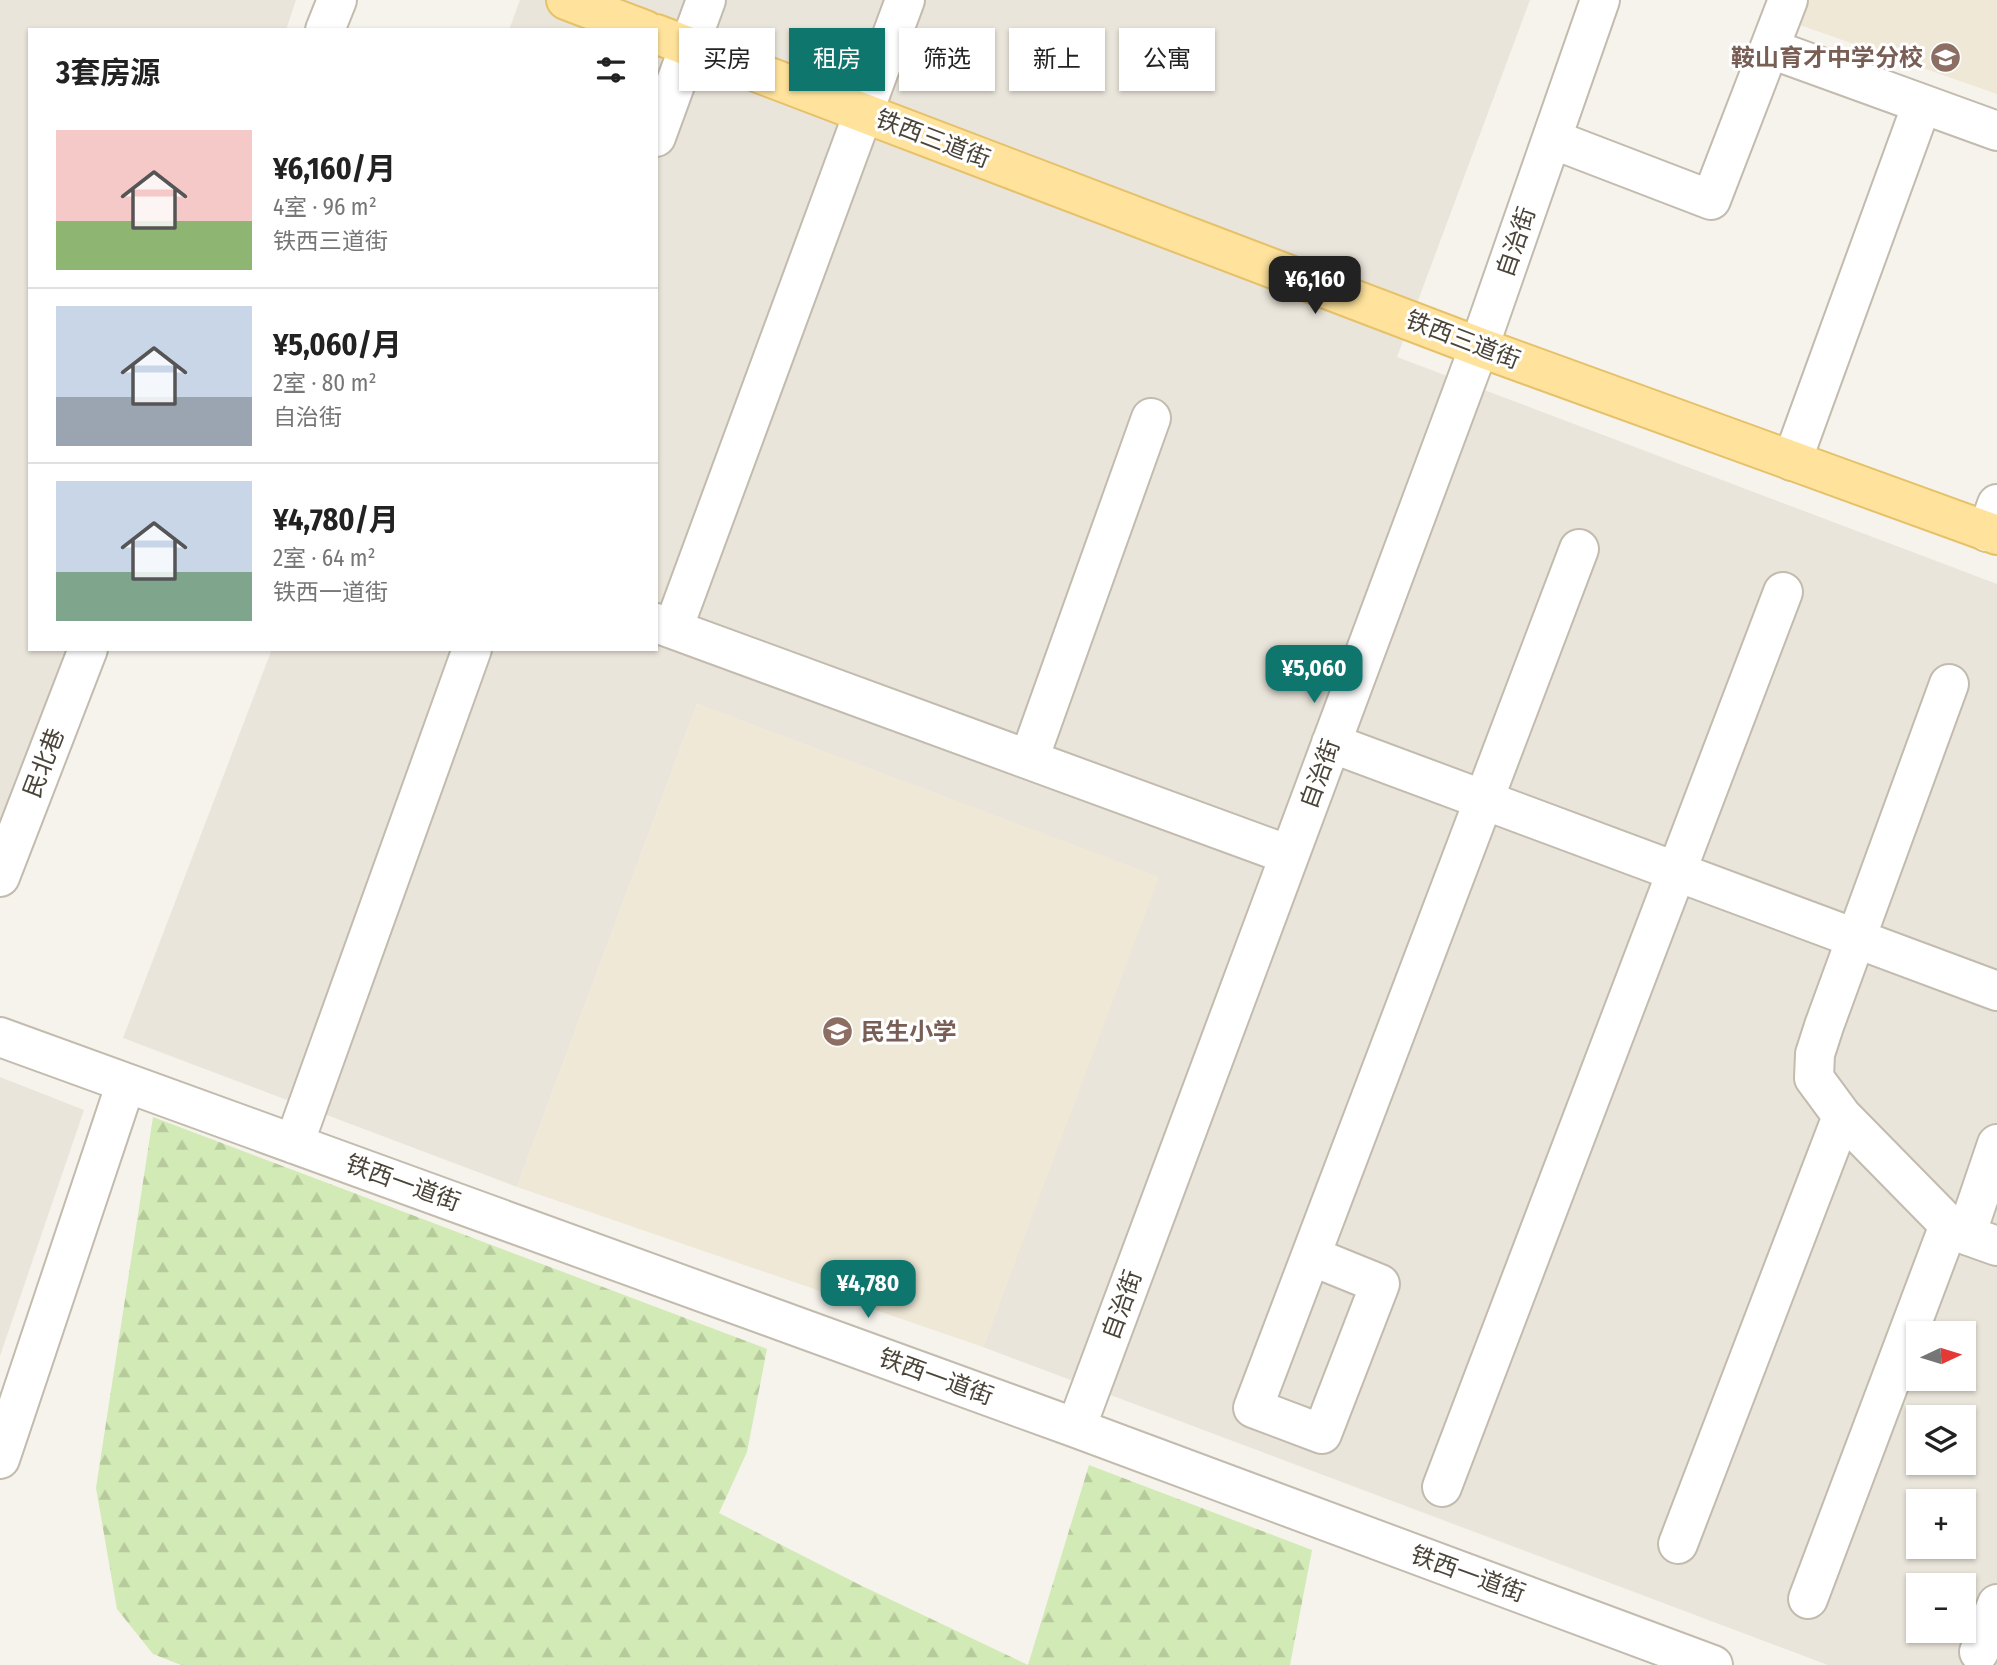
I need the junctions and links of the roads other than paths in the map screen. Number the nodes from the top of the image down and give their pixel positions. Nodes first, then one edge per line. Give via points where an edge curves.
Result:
1 (337, 0) edge
2 (566, 0) edge
3 (706, 0) edge
4 (905, 0) edge
5 (1601, 0) edge
6 (1788, 0) edge
7 (326, 28) edge
8 (640, 28) edge
9 (673, 40) edge
10 (1771, 50) junction
11 (1922, 104) junction
12 (864, 113) junction
13 (658, 126) edge
14 (1997, 131) edge
15 (1552, 139) junction
16 (1479, 347) junction
17 (1151, 418) dead end
18 (1792, 461) junction
19 (1994, 524) edge
20 (1579, 549) dead end
21 (1783, 592) dead end
22 (665, 626) edge
23 (87, 651) edge
24 (471, 651) edge
25 (1949, 684) dead end
26 (1331, 743) junction
27 (1029, 760) junction
28 (1485, 800) junction
29 (1289, 855) junction
30 (1678, 872) junction
31 (0, 877) edge
32 (1855, 938) junction
33 (1997, 991) edge
34 (0, 1037) edge
35 (126, 1083) junction
36 (1842, 1116) junction
37 (294, 1144) junction
38 (1997, 1144) edge
39 (1971, 1235) edge
40 (1311, 1256) dead end
41 (1076, 1428) junction
42 (0, 1459) edge
43 (1442, 1487) dead end
44 (1678, 1544) dead end
45 (1808, 1600) dead end
46 (1713, 1665) edge

1 - 7 street
2 - 8 main road
3 - 9 street
4 - 12 street
5 - 15 street, 自治街
6 - 10 street
9 - 12 main road, 铁西三道街
9 - 13 street
10 - 11 street
10 - 15 street via 1711,200
11 - 14 street
11 - 18 street
12 - 16 main road, 铁西三道街
12 - 22 street
15 - 16 street, 自治街
16 - 18 main road, 铁西三道街
16 - 26 street, 自治街
17 - 27 street
18 - 19 main road, 铁西三道街
20 - 28 street
21 - 30 street
22 - 27 street
23 - 31 street, 民北巷
24 - 37 street
25 - 32 street
26 - 28 street
26 - 29 street, 自治街
27 - 29 street
28 - 30 street
28 - 40 street
29 - 41 street, 自治街
30 - 32 street
30 - 43 street
32 - 33 street
32 - 36 street via 1815,1054 1814,1078
34 - 35 street, 铁西一道街
35 - 37 street, 铁西一道街
35 - 42 street
36 - 39 street
36 - 44 street
37 - 41 street, 铁西一道街
38 - 39 street
39 - 45 street
41 - 46 street, 铁西一道街

